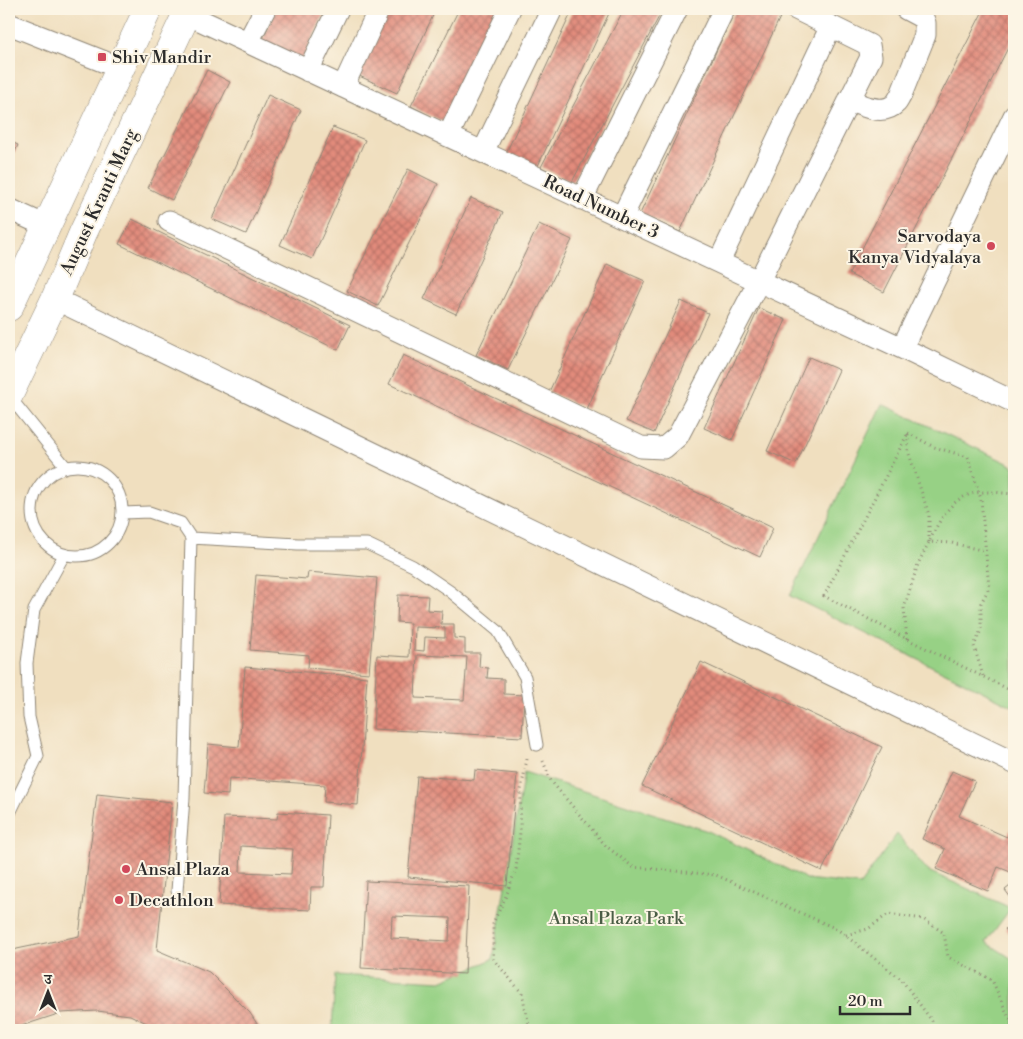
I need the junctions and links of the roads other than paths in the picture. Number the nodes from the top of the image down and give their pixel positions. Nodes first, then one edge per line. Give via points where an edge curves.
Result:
1 (148, 9) edge
2 (264, 9) edge
3 (338, 9) edge
4 (379, 9) edge
5 (510, 9) edge
6 (552, 9) edge
7 (677, 9) edge
8 (724, 9) edge
9 (796, 9) edge
10 (906, 9) edge
11 (188, 11) edge
12 (9, 24) edge
13 (831, 26) junction
14 (248, 42) junction
15 (120, 68) junction
16 (308, 71) junction
17 (343, 86) junction
18 (849, 100) junction
19 (1014, 116) edge
20 (448, 136) junction
21 (483, 152) junction
22 (582, 198) junction
23 (9, 209) edge
24 (622, 217) junction
25 (169, 221) dead end
26 (46, 226) junction
27 (719, 262) junction
28 (759, 281) junction
29 (55, 299) junction
30 (9, 307) edge
31 (902, 348) junction
32 (9, 396) edge
33 (1014, 402) edge
34 (66, 467) junction
35 (123, 513) junction
36 (191, 538) junction
37 (64, 554) junction
38 (537, 745) road end
39 (1014, 762) edge
40 (9, 815) edge
41 (177, 891) dead end

1 - 15 main road
2 - 14 street
3 - 16 street
4 - 17 street
5 - 20 street
6 - 21 street
7 - 22 street
8 - 24 street
9 - 13 street
10 - 18 street via 923,18 925,35 896,103 880,109
11 - 14 street, Road Number 3
11 - 29 main road, August Kranti Marg
12 - 15 street
13 - 18 street via 869,45 871,57
13 - 27 street
14 - 16 street, Road Number 3
15 - 26 main road
16 - 17 street, Road Number 3
17 - 20 street, Road Number 3
18 - 28 street
19 - 31 street
20 - 21 street, Road Number 3
21 - 22 street, Road Number 3
22 - 24 street, Road Number 3
23 - 26 street
24 - 27 street, Road Number 3
25 - 28 street via 641,447 664,448 678,436
26 - 30 main road
27 - 28 street, Road Number 3
28 - 31 street, Road Number 3
29 - 32 main road, August Kranti Marg
29 - 39 street
31 - 33 street, Road Number 3
32 - 34 lane
34 - 35 lane via 80,465 106,475 122,499
34 - 37 lane via 51,473 40,484 33,498 31,513 43,542
35 - 36 lane via 149,512 180,523
35 - 37 lane via 114,539 104,548 78,556
36 - 38 lane via 367,544 413,566 498,631 525,677
36 - 41 lane via 184,798
37 - 40 lane via 34,610 27,663 29,717 38,756

